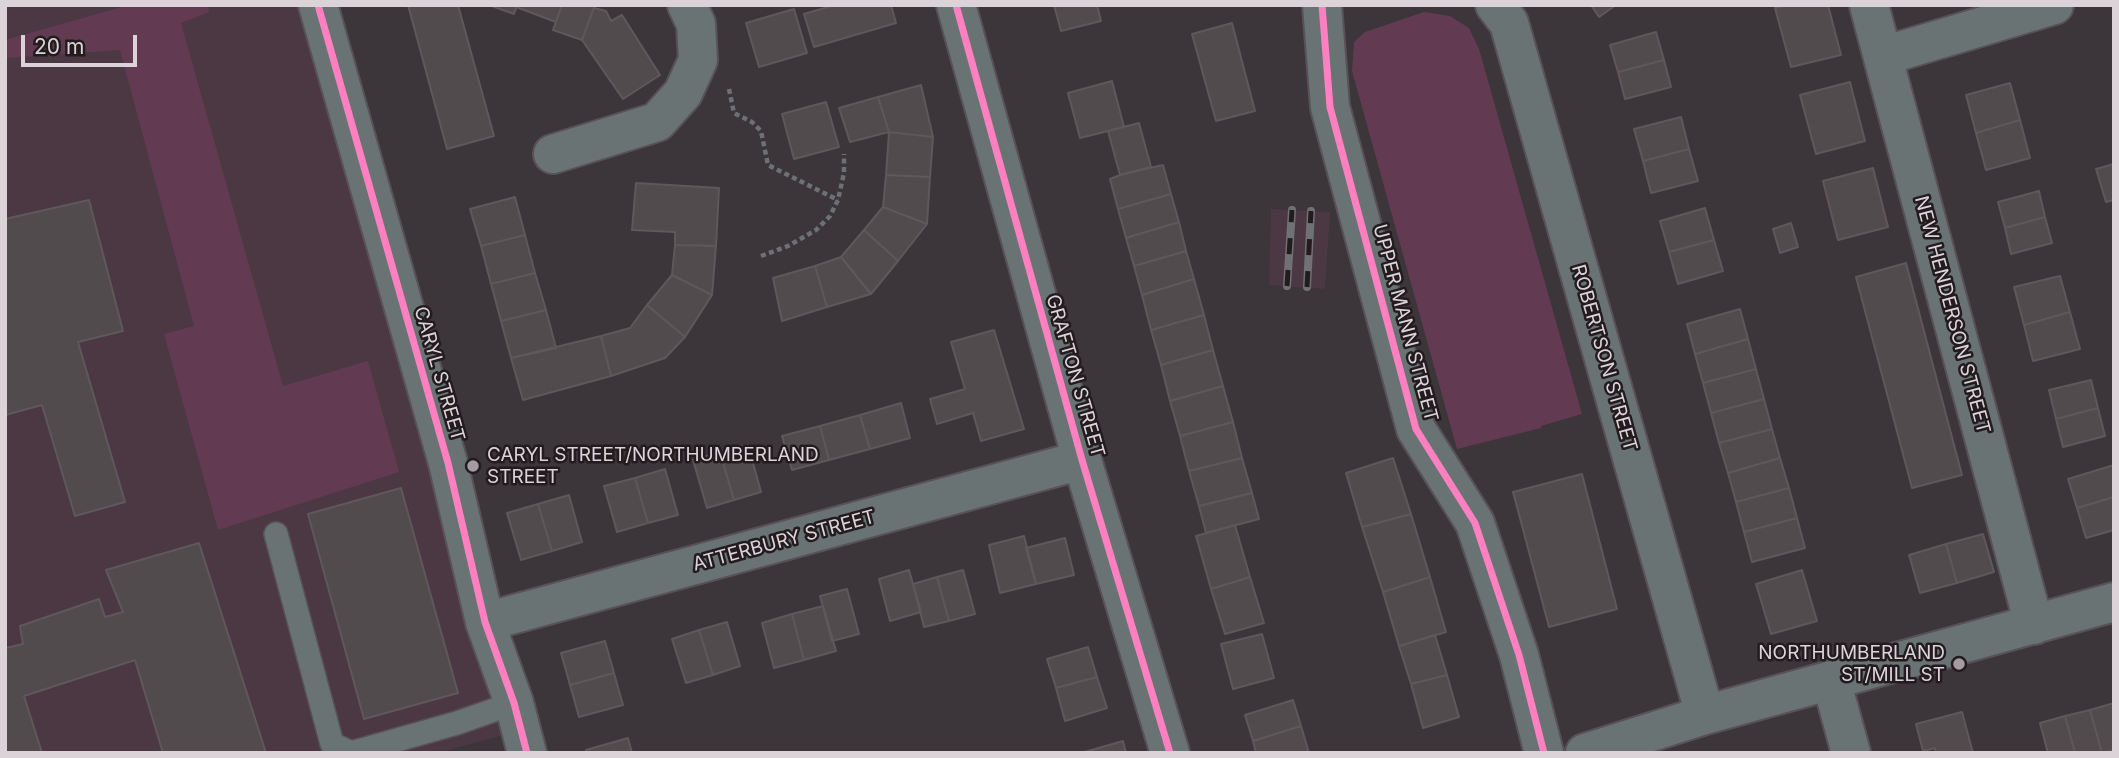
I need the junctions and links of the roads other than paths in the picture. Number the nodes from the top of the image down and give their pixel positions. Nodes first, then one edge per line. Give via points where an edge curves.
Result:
1 (318, 5) edge
2 (687, 5) edge
3 (956, 5) edge
4 (1495, 5) edge
5 (1869, 5) edge
6 (2054, 5) edge
7 (1328, 7) edge
8 (1883, 56) junction
9 (553, 154) dead end
10 (1082, 460) junction
11 (276, 534) dead end
12 (2114, 602) edge
13 (485, 622) junction
14 (2034, 625) junction
15 (1831, 680) junction
16 (514, 703) junction
17 (1705, 715) junction
18 (527, 753) edge
19 (1170, 753) edge
20 (1544, 753) edge
21 (1585, 753) edge
22 (1851, 753) edge

1 - 13 street, CARYL STREET via 448,463
2 - 9 street via 696,24 698,60 683,93 657,122
3 - 10 street, GRAFTON STREET
4 - 17 street, ROBERTSON STREET via 1509,23
5 - 8 street, NEW HENDERSON STREET
6 - 8 street
7 - 20 street, UPPER MANN STREET via 1330,107 1416,429 1475,523 1519,655
8 - 14 street, NEW HENDERSON STREET
10 - 13 street, ATTERBURY STREET
10 - 19 street, GRAFTON STREET
11 - 16 lane via 332,744 351,752
12 - 14 street
13 - 16 street, CARYL STREET
14 - 15 street
15 - 17 street
15 - 22 street
16 - 18 street, CARYL STREET
17 - 21 street

